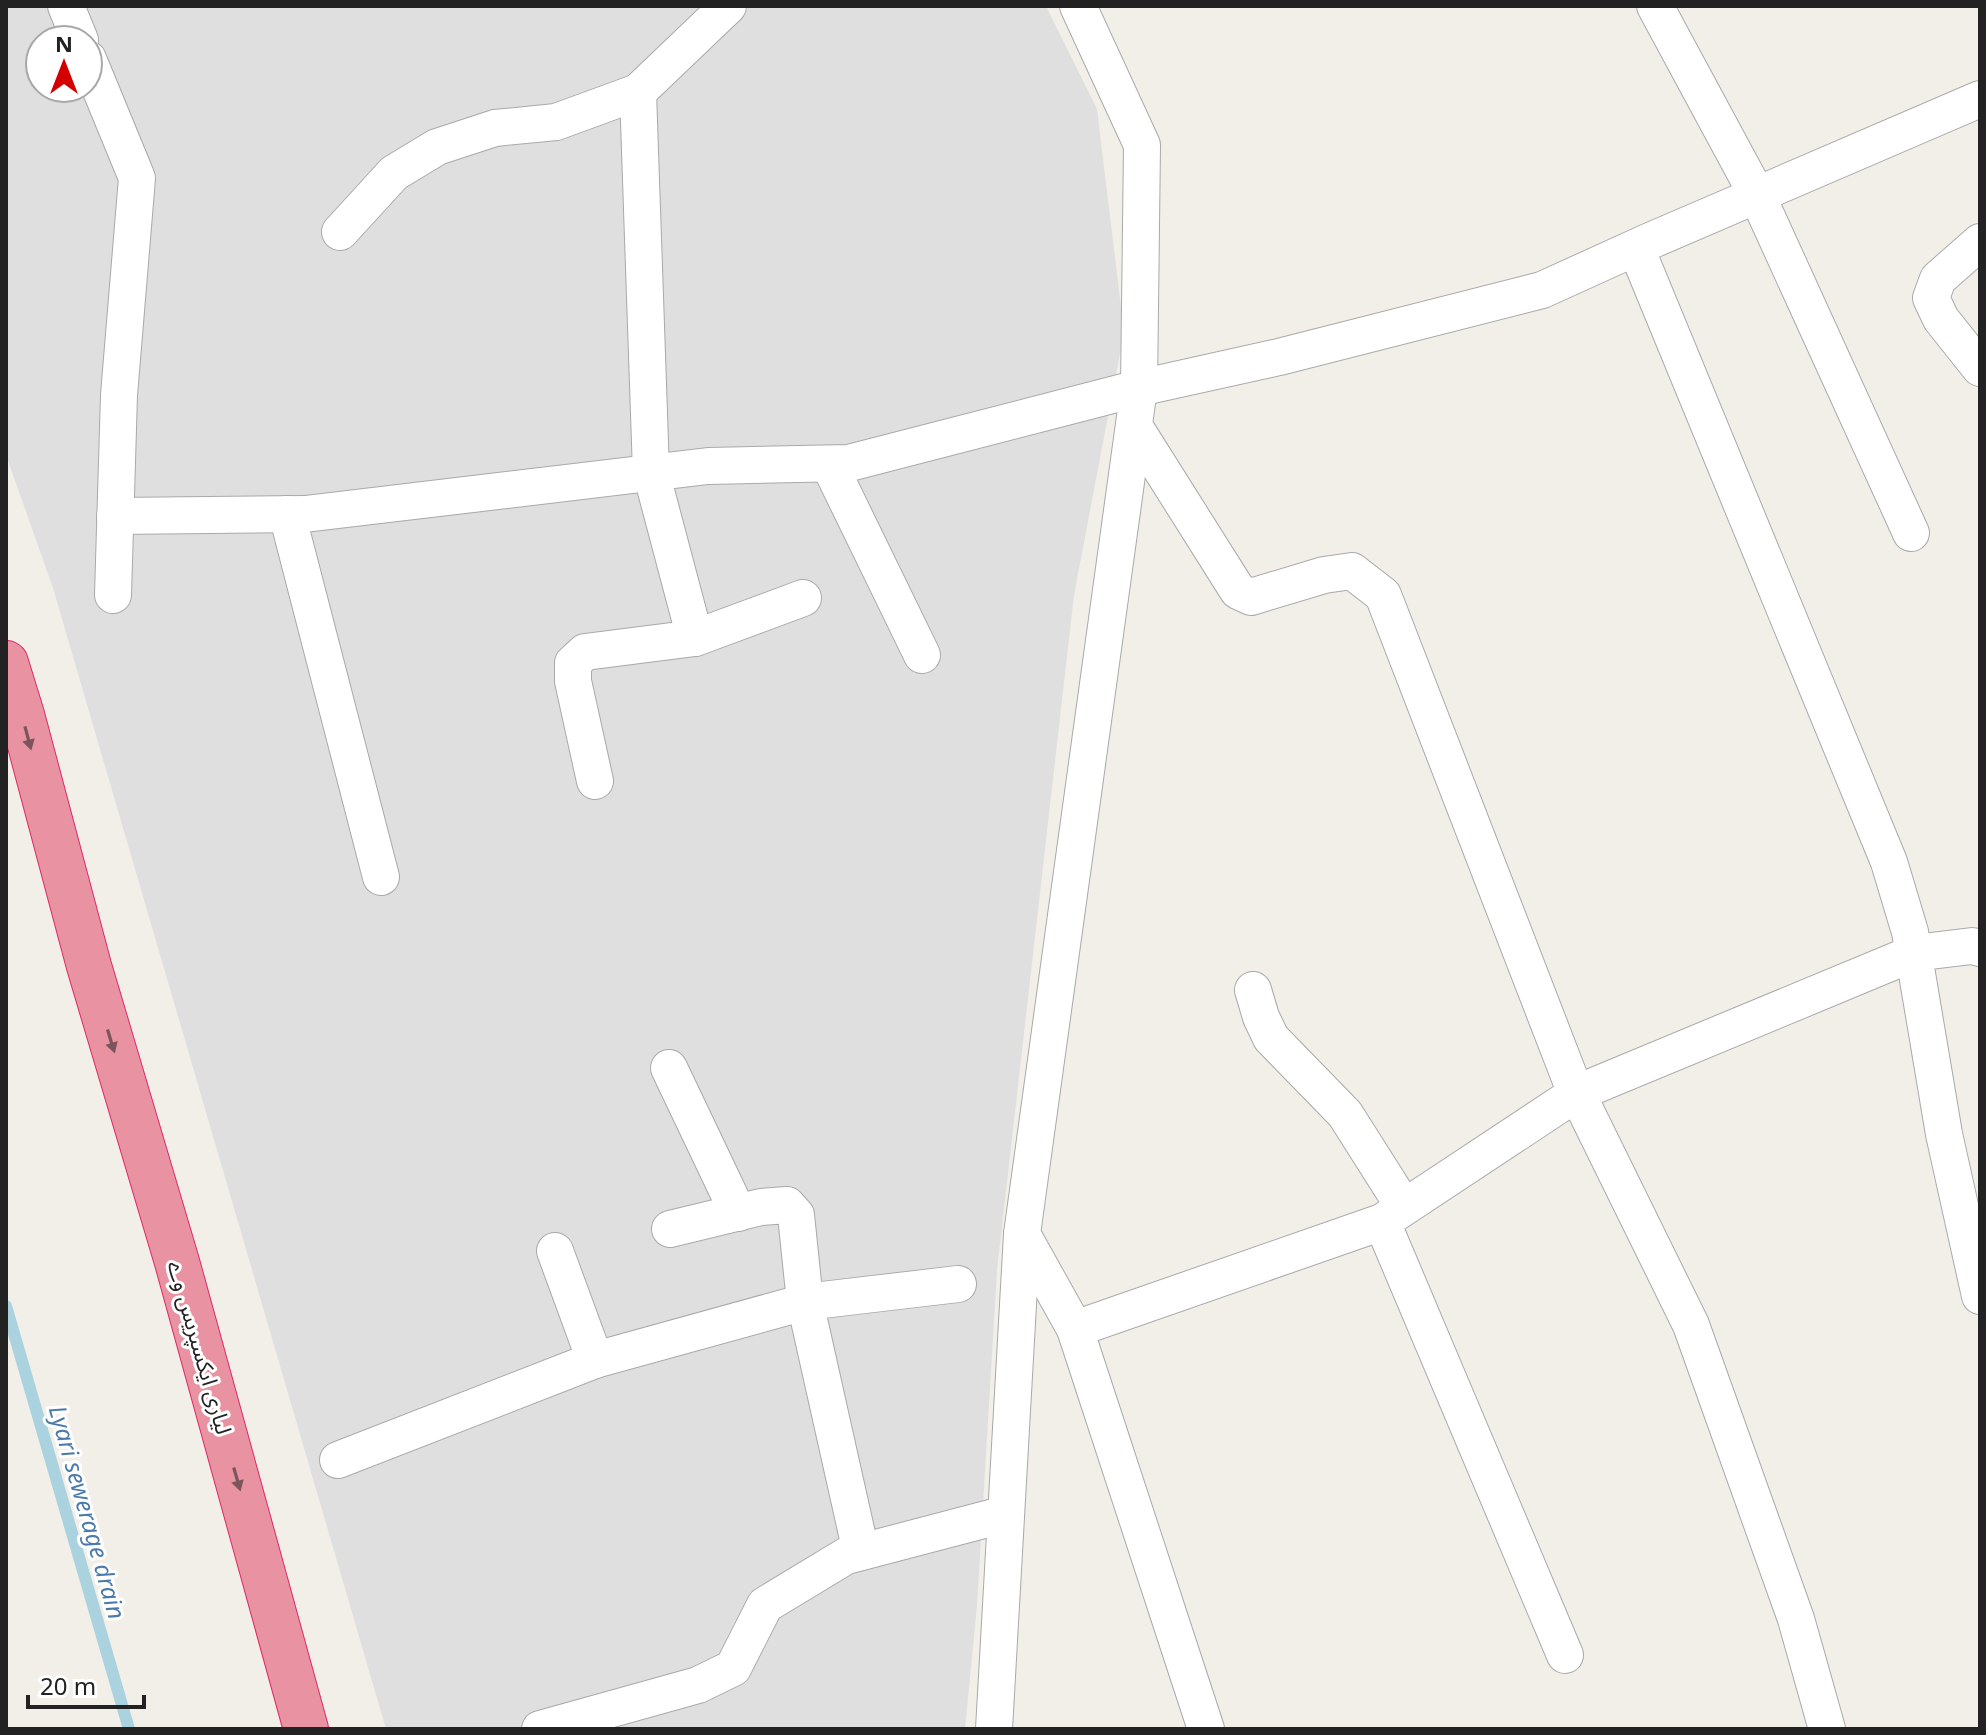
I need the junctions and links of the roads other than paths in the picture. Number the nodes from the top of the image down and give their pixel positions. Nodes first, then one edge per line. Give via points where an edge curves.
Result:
1 (728, 6) edge
2 (1078, 6) edge
3 (1655, 6) edge
4 (638, 92) junction
5 (104, 98) edge
6 (1980, 99) edge
7 (1757, 195) junction
8 (340, 232) dead end
9 (1980, 242) edge
10 (1636, 248) junction
11 (1980, 368) edge
12 (1139, 388) junction
13 (1134, 426) junction
14 (829, 464) junction
15 (651, 472) junction
16 (287, 514) junction
17 (115, 516) junction
18 (1911, 533) dead end
19 (113, 595) dead end
20 (803, 598) dead end
21 (695, 638) junction
22 (922, 655) dead end
23 (6, 663) edge
24 (6, 767) edge
25 (595, 781) dead end
26 (381, 877) dead end
27 (1980, 948) edge
28 (1914, 953) junction
29 (89, 966) junction
30 (1253, 990) dead end
31 (669, 1068) dead end
32 (1577, 1093) junction
33 (738, 1213) junction
34 (1393, 1215) junction
35 (670, 1229) dead end
36 (1022, 1234) junction
37 (555, 1251) dead end
38 (958, 1284) dead end
39 (1980, 1296) edge
40 (805, 1302) junction
41 (1075, 1329) junction
42 (595, 1360) junction
43 (338, 1460) dead end
44 (1006, 1514) junction
45 (861, 1552) junction
46 (1565, 1655) dead end
47 (306, 1729) edge
48 (540, 1729) edge
49 (994, 1729) edge
50 (1206, 1729) edge
51 (1827, 1729) edge

1 - 4 street
2 - 12 street via 1142,145
3 - 7 street
4 - 8 street via 556,122 495,128 437,147 394,173
4 - 15 street
5 - 17 street via 137,178
6 - 7 street
7 - 10 street
7 - 18 street
9 - 11 street via 1938,279 1931,298
10 - 12 street via 1542,290
10 - 28 street via 1889,862
12 - 13 street
12 - 14 street
13 - 32 street via 1238,591 1251,597 1352,571 1383,595
13 - 36 street
14 - 15 street
14 - 22 street
15 - 16 street
15 - 21 street
16 - 17 street
16 - 26 street
17 - 19 street
20 - 21 street
21 - 25 street via 585,652 573,663
23 -> 29 highway
24 - 29 highway
27 - 28 street
28 - 32 street
28 - 39 street via 1944,1134
29 -> 47 highway, لیاری ایکسپریس وے
30 - 34 street via 1271,1038 1345,1114
31 - 33 street
32 - 34 street
32 - 51 street via 1691,1325 1796,1619
33 - 35 street
33 - 40 street via 787,1205 796,1215
34 - 41 street
34 - 46 street
36 - 41 street
36 - 44 street
37 - 42 street
38 - 40 street
40 - 42 street
40 - 45 street
41 - 50 street
42 - 43 street
44 - 45 street
44 - 49 street
45 - 48 street via 765,1605 733,1668 698,1685

